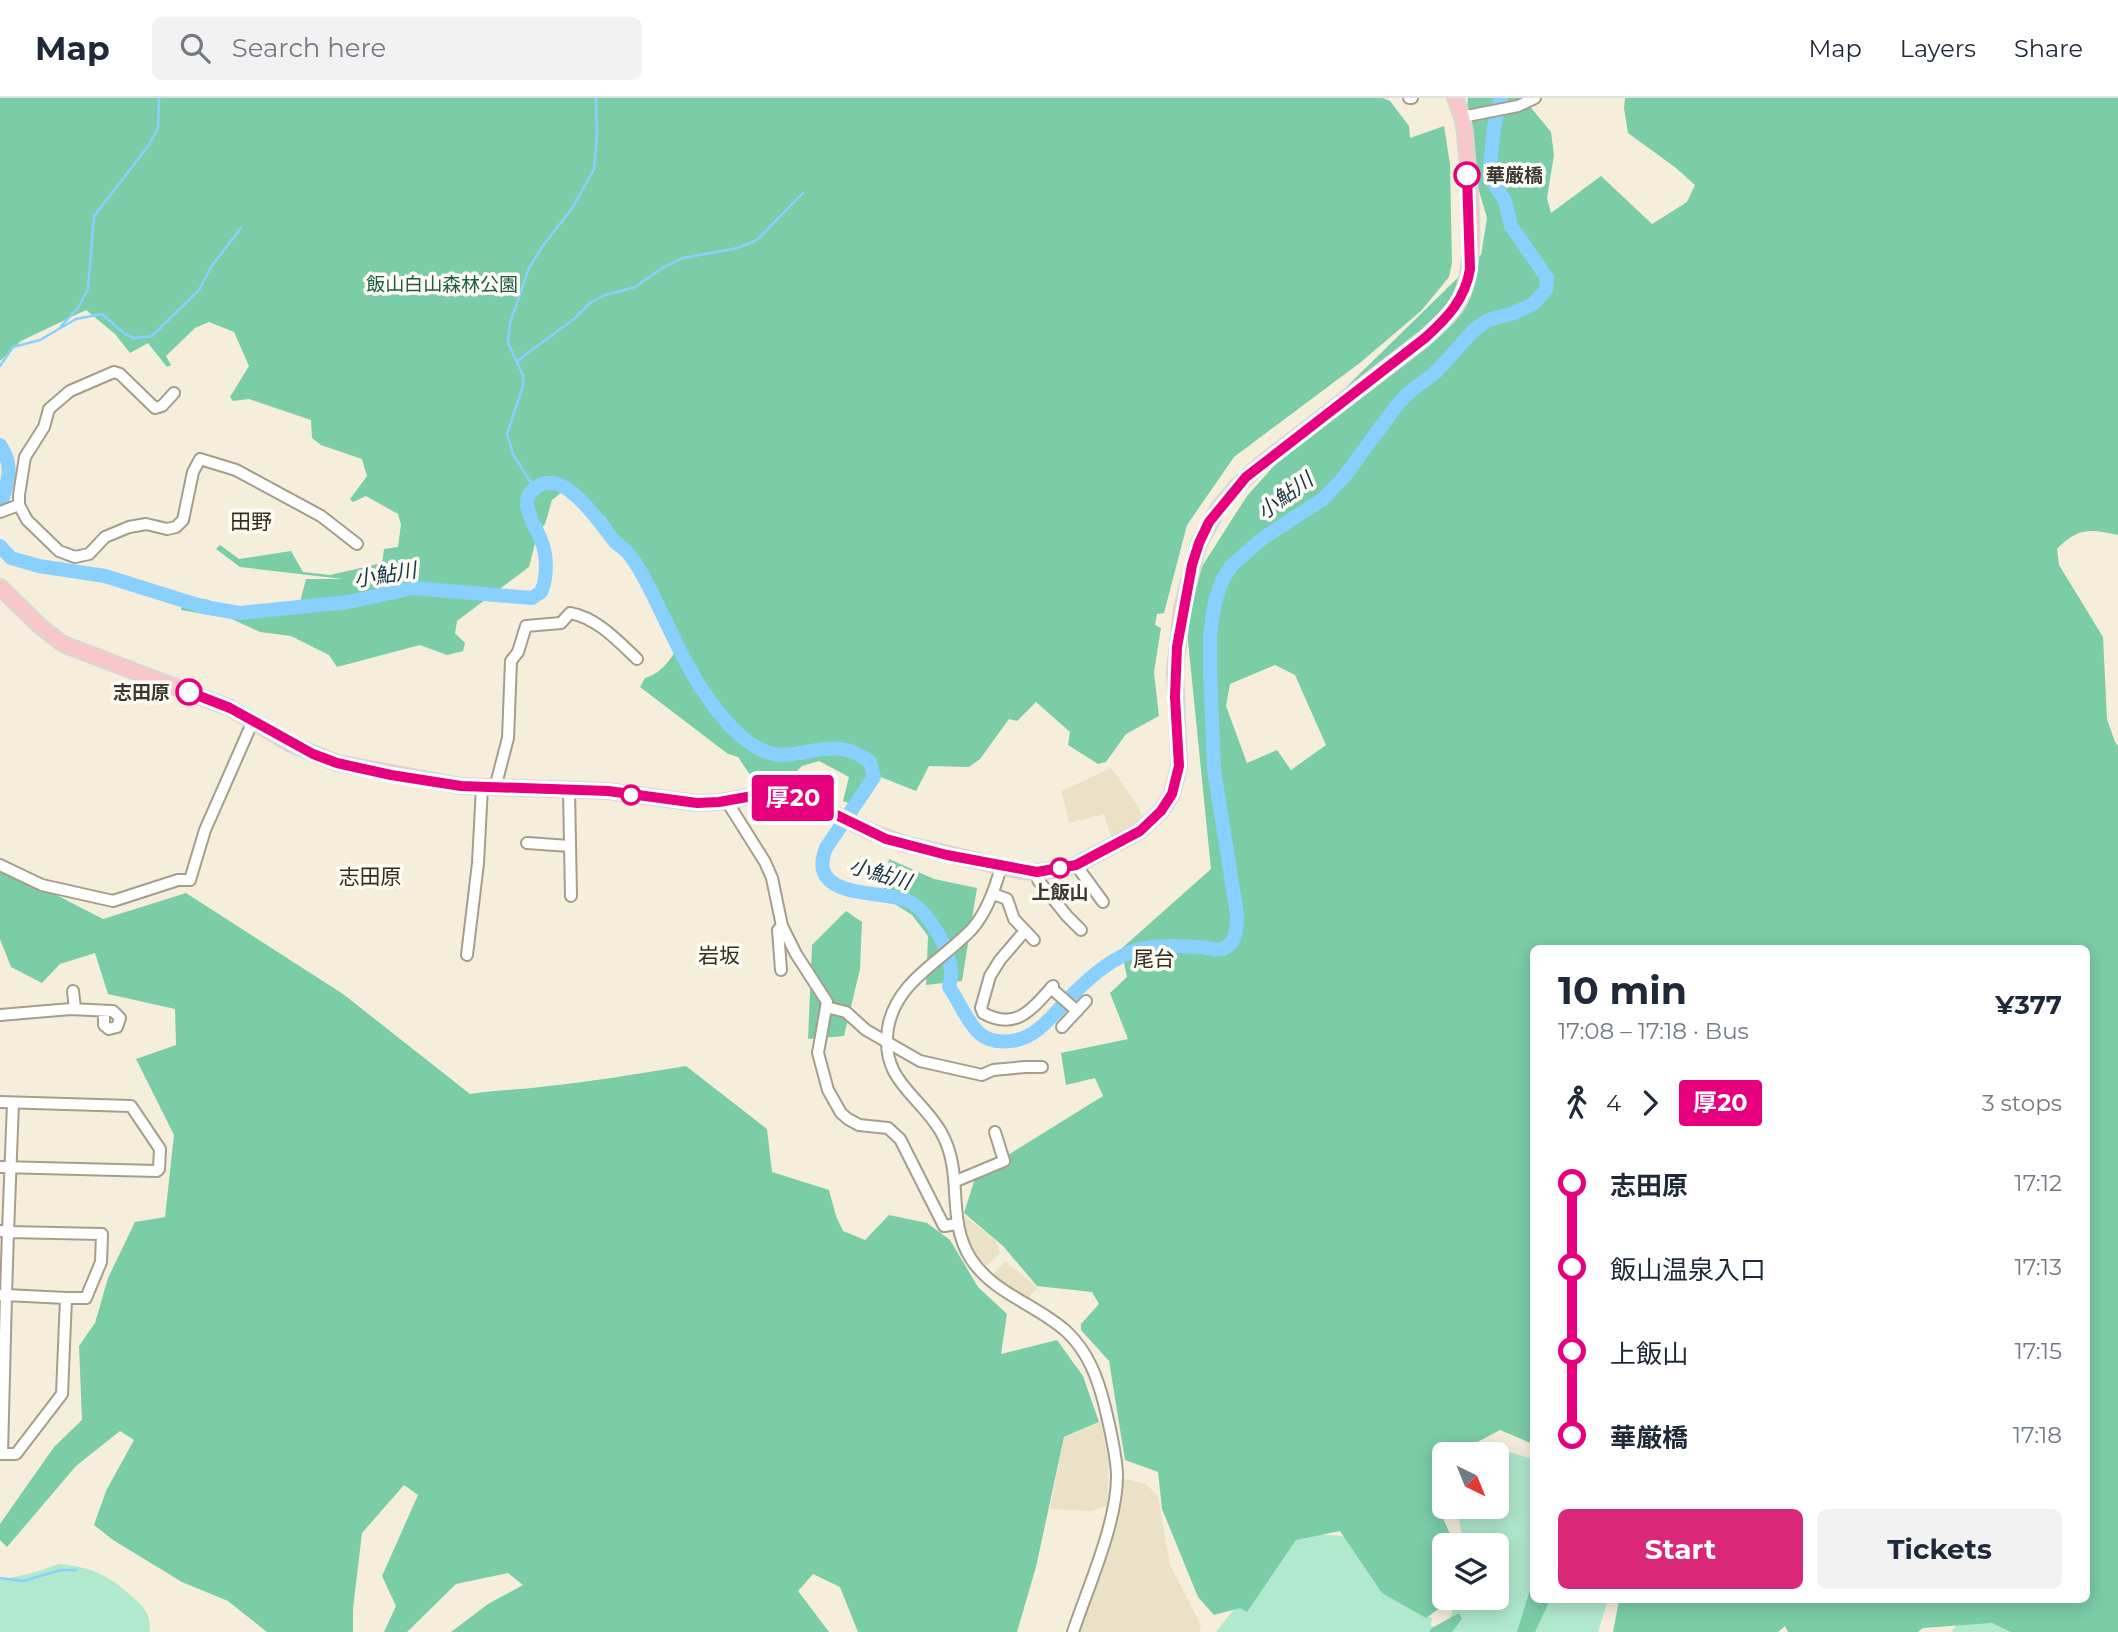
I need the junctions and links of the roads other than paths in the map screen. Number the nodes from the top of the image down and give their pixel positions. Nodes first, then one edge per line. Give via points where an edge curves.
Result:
1 (1455, 98) edge
2 (1535, 98) edge
3 (1462, 117) junction
4 (174, 393) dead end
5 (16, 506) junction
6 (0, 512) edge
7 (357, 544) dead end
8 (0, 587) edge
9 (637, 659) dead end
10 (253, 722) junction
11 (488, 788) junction
12 (569, 790) junction
13 (726, 800) junction
14 (527, 843) dead end
15 (569, 846) junction
16 (0, 865) edge
17 (1076, 865) junction
18 (1001, 867) junction
19 (1041, 872) junction
20 (993, 894) junction
21 (571, 896) dead end
22 (1103, 902) dead end
23 (782, 926) junction
24 (1081, 930) dead end
25 (1024, 932) junction
26 (1034, 940) dead end
27 (467, 955) dead end
28 (781, 970) dead end
29 (73, 991) dead end
30 (1086, 1001) dead end
31 (0, 1002) edge
32 (826, 1007) junction
33 (75, 1009) junction
34 (1076, 1010) junction
35 (104, 1011) dead end
36 (27, 1013) junction
37 (1, 1015) edge
38 (29, 1025) dead end
39 (1062, 1027) dead end
40 (888, 1043) junction
41 (1042, 1068) dead end
42 (0, 1102) edge
43 (13, 1103) junction
44 (995, 1132) dead end
45 (5, 1167) edge
46 (956, 1181) junction
47 (957, 1224) junction
48 (4, 1231) edge
49 (3, 1295) edge
50 (66, 1298) junction
51 (1, 1454) edge
52 (1073, 1632) edge

1 - 3 main road
2 - 3 street
3 - 17 main road via 1471,257 1459,301 1425,338 1246,477 1213,516 1195,553 1181,615 1175,671 1179,766 1172,794 1140,831
4 - 5 street via 155,408 114,372 70,391 49,409 44,427 25,457
5 - 6 street
5 - 7 street via 58,551 83,557 105,537 129,527 176,527 183,520 200,459 236,470 321,516
8 - 10 main road via 63,644 230,708
9 - 11 street via 594,621 579,615 570,613 562,623 526,626 511,661 508,738
10 - 11 main road via 337,763
10 - 16 street via 205,830 190,880 113,901 42,885
11 - 12 main road
11 - 27 street
12 - 13 main road via 697,803
12 - 15 street
13 - 18 main road via 786,796 895,842
13 - 23 street via 770,872
14 - 15 street
15 - 21 street
17 - 19 main road
17 - 22 street
18 - 19 main road
18 - 20 street
19 - 24 street via 1038,880
20 - 25 street via 1006,894
20 - 40 street via 978,921 898,1000
23 - 28 street via 778,930
23 - 32 street
25 - 26 street
25 - 34 street via 990,976 982,1013 1007,1021 1018,1018 1053,988
29 - 33 street
30 - 34 street
31 - 37 street
32 - 40 street via 846,1012
32 - 47 street via 818,1053 839,1110 859,1125 893,1131 944,1226
33 - 35 street
33 - 36 street
34 - 39 street
36 - 37 street
36 - 38 street
40 - 41 street via 920,1062 982,1075 993,1070
40 - 46 street via 896,1077 944,1136
42 - 43 street
43 - 45 street
43 - 45 street via 131,1106 160,1149 159,1169
44 - 46 street via 1004,1160
45 - 48 street
46 - 47 street
47 - 52 street via 979,1270 1074,1340 1094,1369 1101,1390 1116,1461 1115,1499
48 - 49 street
48 - 50 street via 102,1234 101,1262 86,1298
49 - 50 street
49 - 51 street
50 - 51 street via 62,1394 16,1454

